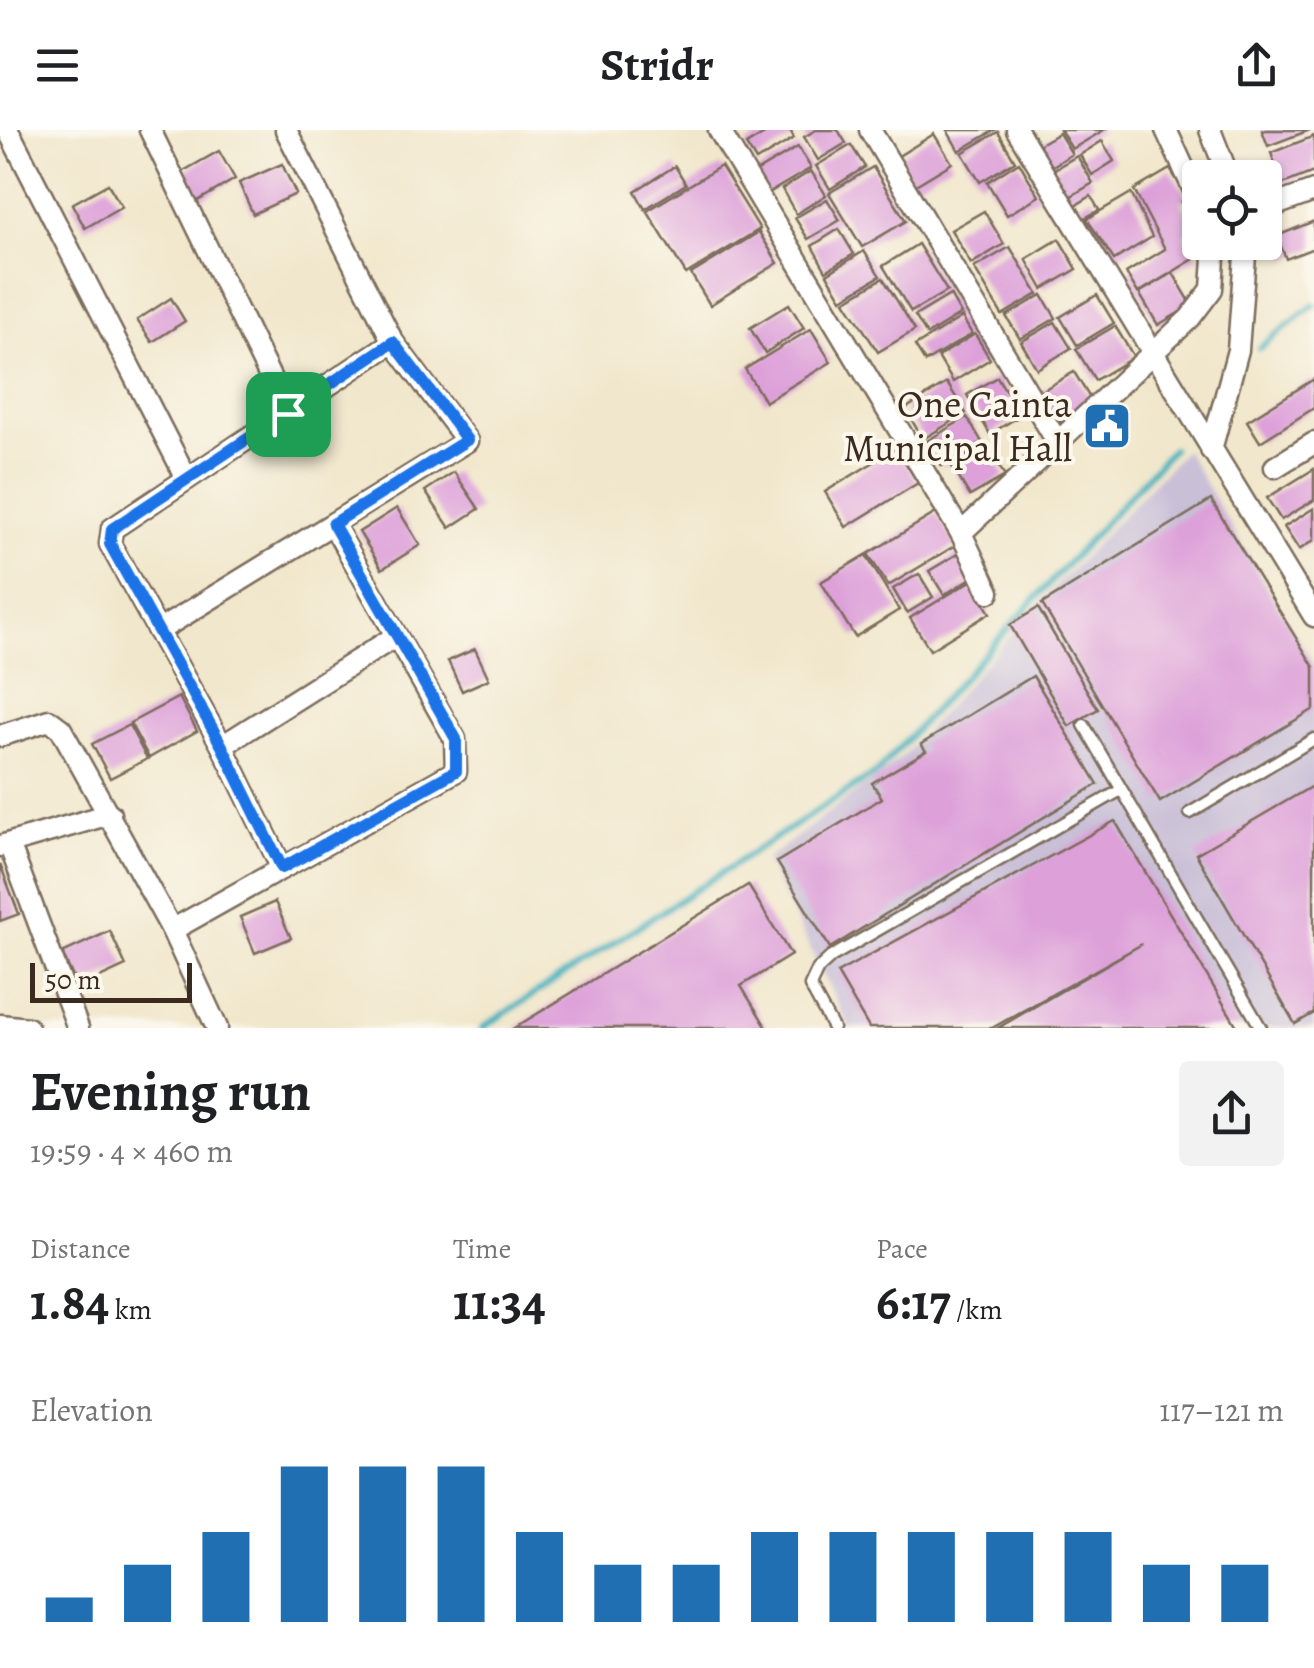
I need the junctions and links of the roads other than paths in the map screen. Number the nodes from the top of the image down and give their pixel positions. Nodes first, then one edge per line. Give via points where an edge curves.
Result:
1 (8, 130) edge
2 (150, 130) edge
3 (286, 130) edge
4 (719, 130) edge
5 (870, 130) edge
6 (1017, 130) edge
7 (1166, 130) edge
8 (1210, 130) edge
9 (1222, 160) edge
10 (1182, 164) edge
11 (1314, 191) edge
12 (1282, 203) edge
13 (1214, 260) edge
14 (1245, 260) edge
15 (393, 342) junction
16 (1153, 355) junction
17 (288, 414) junction
18 (1314, 442) edge
19 (1058, 443) junction
20 (1211, 450) junction
21 (1275, 467) dead end
22 (187, 479) junction
23 (333, 524) junction
24 (961, 533) junction
25 (989, 592) dead end
26 (1314, 616) edge
27 (158, 631) junction
28 (396, 636) junction
29 (1084, 725) dead end
30 (0, 736) edge
31 (1314, 739) edge
32 (222, 746) junction
33 (1121, 790) junction
34 (1190, 812) dead end
35 (110, 814) junction
36 (4, 845) edge
37 (282, 868) junction
38 (172, 930) junction
39 (0, 1025) edge
40 (28, 1028) edge
41 (78, 1028) edge
42 (218, 1028) edge
43 (833, 1028) edge
44 (1261, 1028) edge

1 - 22 street
2 - 17 street
3 - 15 street
4 - 24 street
5 - 19 street
6 - 16 street
7 - 10 street
8 - 9 street
11 - 12 street
13 - 16 street via 1212,290
14 - 20 street via 1238,350
15 - 17 street
15 - 23 street via 467,440
16 - 19 street
16 - 20 street
17 - 22 street
18 - 21 street
19 - 24 street
20 - 26 street
22 - 27 street via 112,529 110,544
23 - 27 street
23 - 28 street
24 - 25 street
27 - 32 street
28 - 32 street
28 - 37 street via 456,739 456,771
29 - 33 lane
30 - 35 street via 49,720 61,729
31 - 34 lane
32 - 37 street
33 - 43 lane via 831,957 810,986
33 - 44 lane
35 - 36 street
35 - 38 street
36 - 41 street
37 - 38 street
38 - 42 street
39 - 40 street

